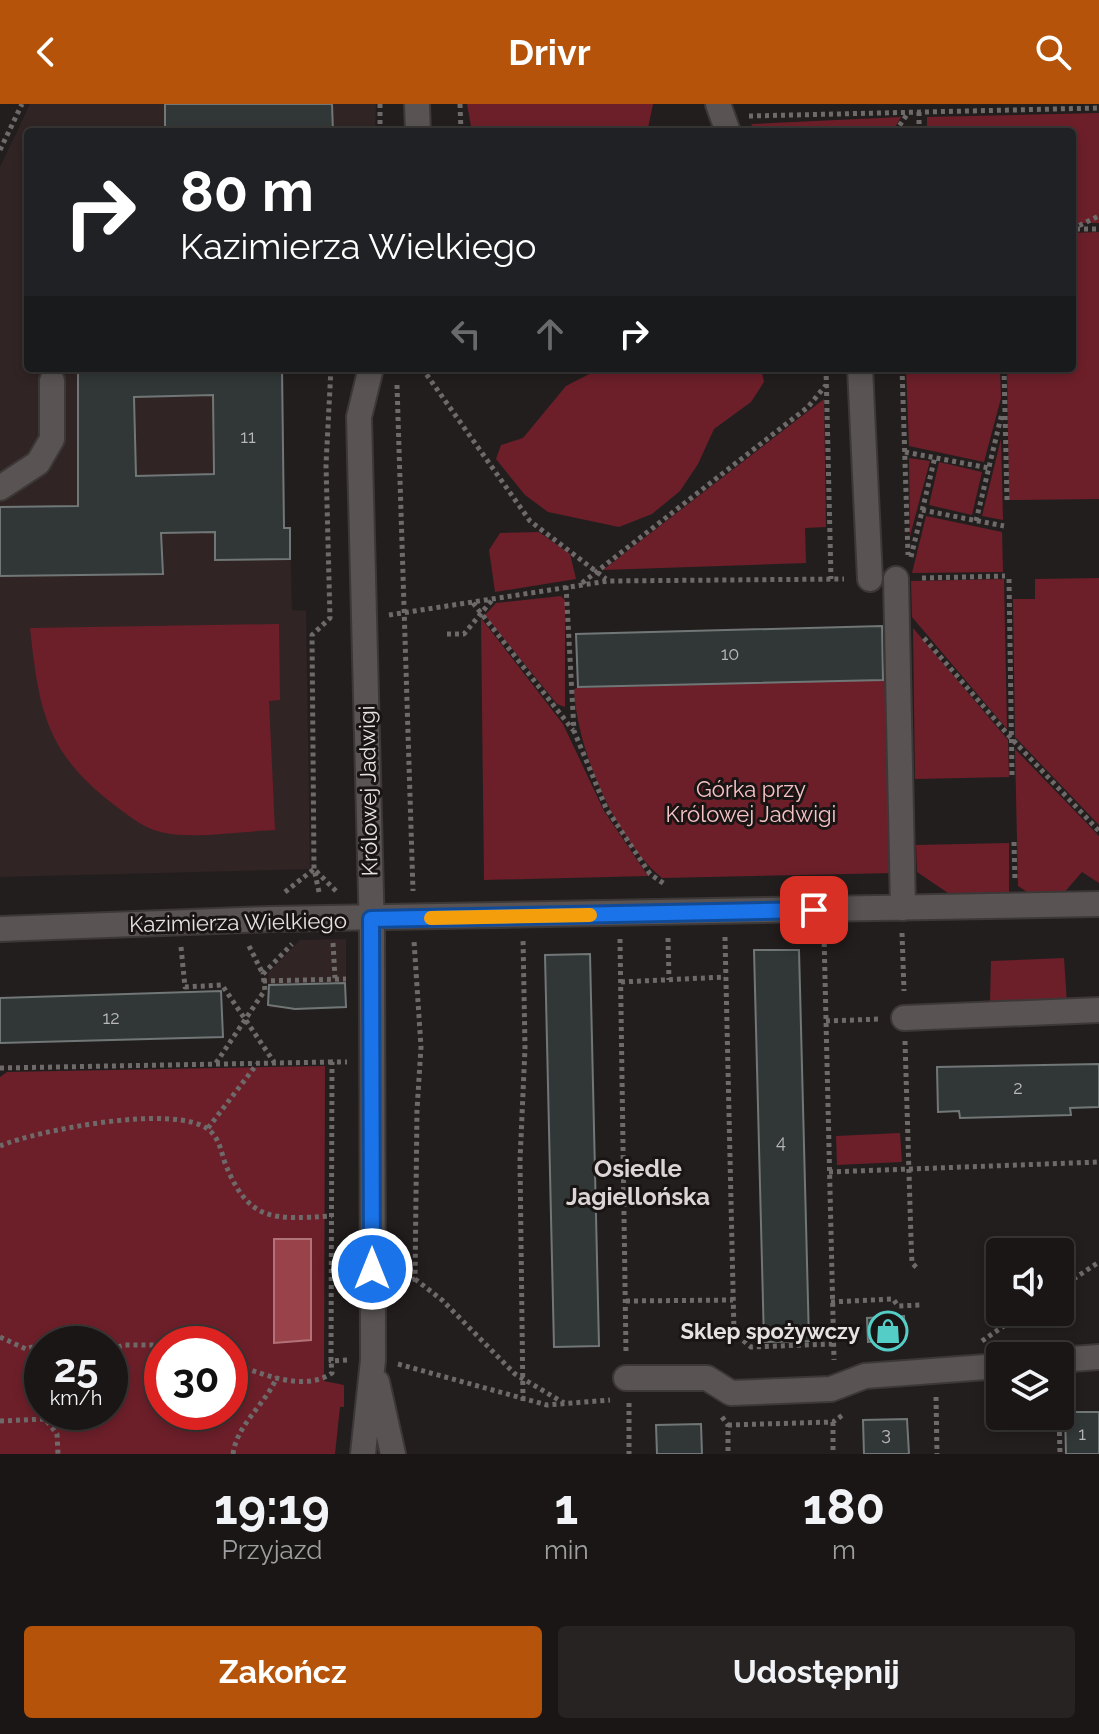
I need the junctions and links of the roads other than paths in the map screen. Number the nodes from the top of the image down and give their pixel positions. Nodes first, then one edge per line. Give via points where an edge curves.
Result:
1 (417, 104) edge
2 (718, 104) edge
3 (736, 124) edge
4 (418, 128) edge
5 (370, 372) edge
6 (860, 372) edge
7 (52, 381) dead end
8 (0, 488) edge
9 (870, 579) road end
10 (896, 579) road end
11 (1099, 904) edge
12 (903, 908) junction
13 (363, 919) junction
14 (0, 929) edge
15 (1099, 1010) edge
16 (904, 1018) road end
17 (1099, 1357) edge
18 (1074, 1359) edge
19 (362, 1360) junction
20 (986, 1367) edge
21 (627, 1389) road end
22 (363, 1454) edge
23 (393, 1454) edge

1 - 4 street
2 - 3 street
5 - 13 street, Królowej Jadwigi via 359,417
6 - 9 street
7 - 8 street via 52,439 38,463
10 - 12 street
11 - 12 street, Kazimierza Wielkiego
12 - 13 street, Kazimierza Wielkiego
13 - 14 street, Kazimierza Wielkiego
13 - 19 street, Królowej Jadwigi
15 - 16 street
17 - 18 street
19 - 22 street, Królowej Jadwigi
19 - 23 street, Królowej Jadwigi
20 - 21 street via 865,1376 831,1389 731,1393 707,1378

